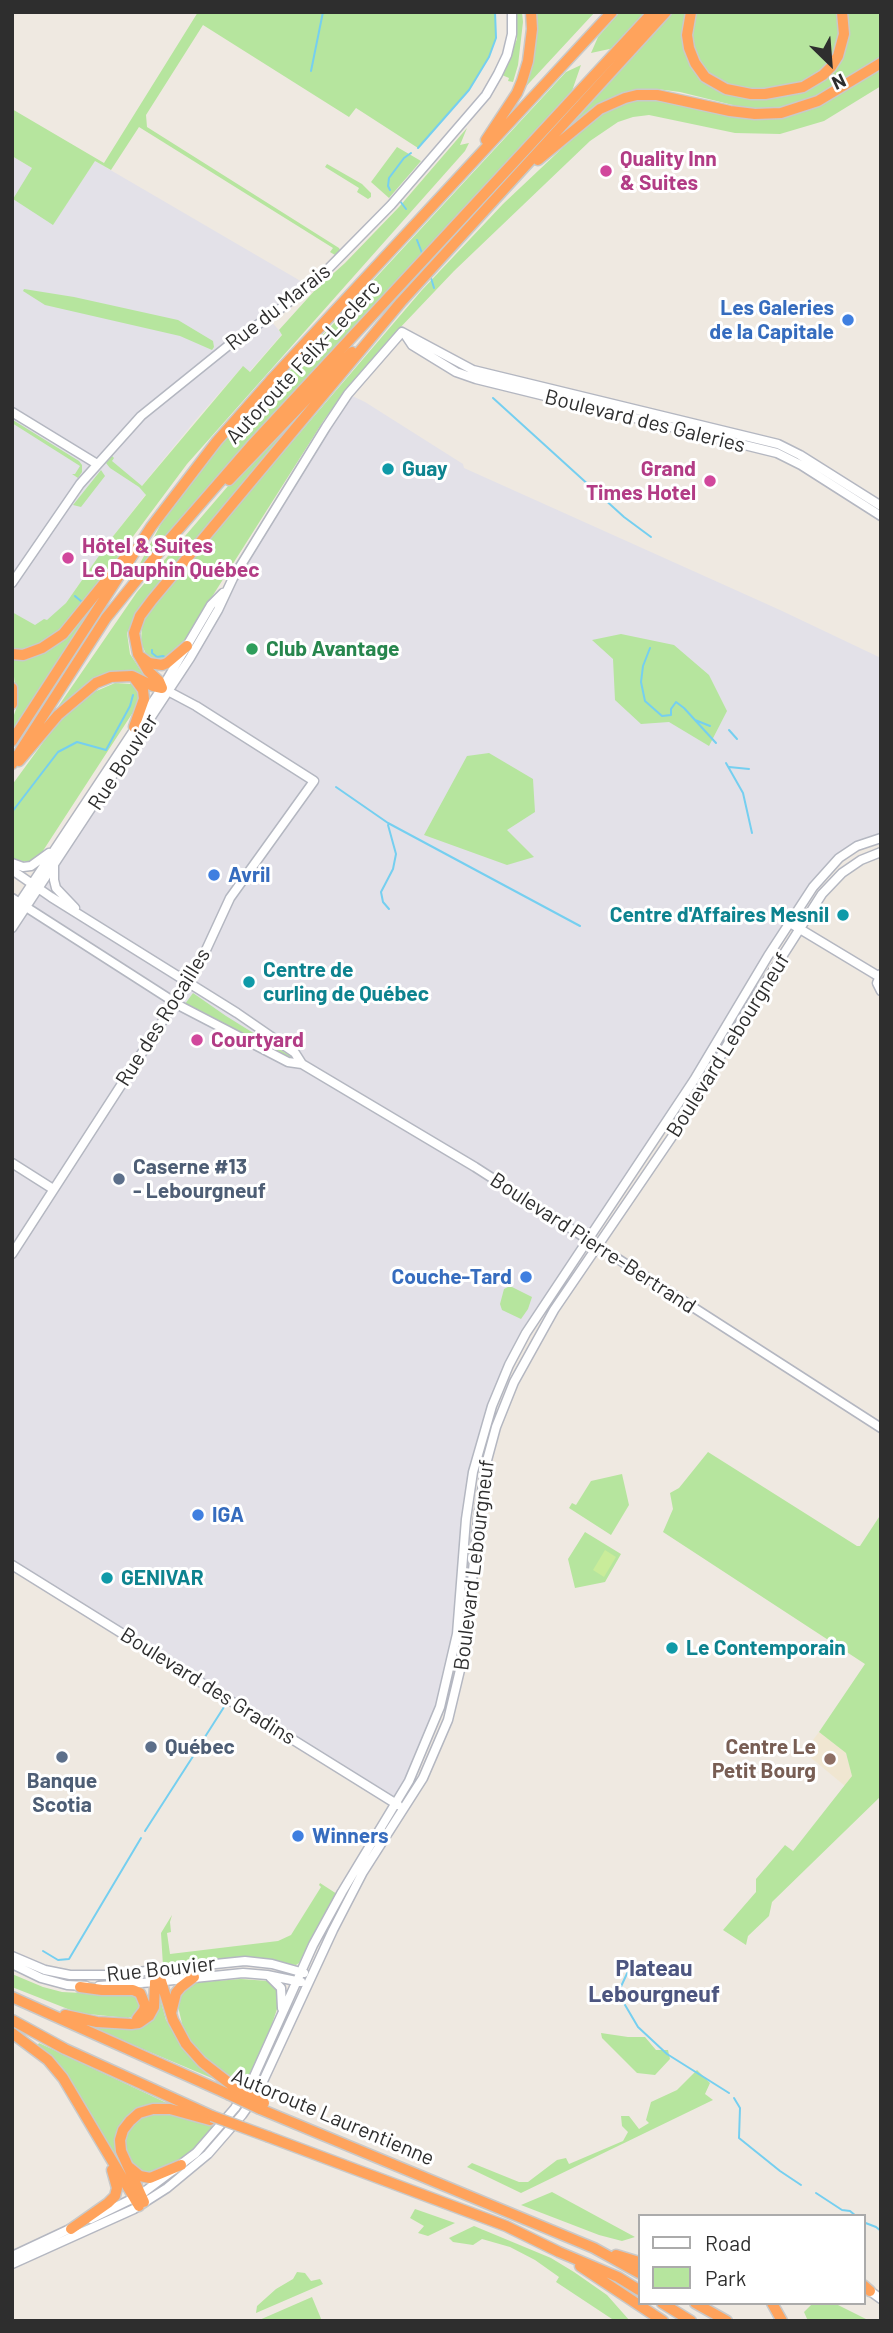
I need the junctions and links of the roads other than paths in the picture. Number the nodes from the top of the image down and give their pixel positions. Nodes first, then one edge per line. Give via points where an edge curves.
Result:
1 (512, 12) edge
2 (531, 12) edge
3 (610, 12) edge
4 (653, 12) edge
5 (666, 12) edge
6 (691, 12) edge
7 (842, 12) edge
8 (881, 63) edge
9 (467, 167) junction
10 (508, 185) junction
11 (401, 302) junction
12 (404, 334) junction
13 (12, 412) edge
14 (97, 464) junction
15 (881, 506) edge
16 (881, 516) edge
17 (151, 527) junction
18 (150, 565) junction
19 (12, 583) edge
20 (225, 591) junction
21 (187, 646) junction
22 (12, 654) edge
23 (138, 654) junction
24 (132, 676) junction
25 (12, 688) edge
26 (166, 689) junction
27 (12, 704) edge
28 (134, 727) junction
29 (12, 741) edge
30 (12, 764) edge
31 (12, 769) edge
32 (881, 838) edge
33 (57, 846) junction
34 (881, 852) edge
35 (12, 863) edge
36 (54, 866) junction
37 (12, 870) edge
38 (36, 886) junction
39 (20, 903) edge
40 (79, 913) junction
41 (12, 914) edge
42 (790, 923) junction
43 (12, 928) edge
44 (800, 929) junction
45 (880, 975) edge
46 (188, 981) junction
47 (881, 991) edge
48 (174, 1002) junction
49 (302, 1064) junction
50 (12, 1163) edge
51 (53, 1189) junction
52 (589, 1240) junction
53 (598, 1246) junction
54 (12, 1254) edge
55 (881, 1428) edge
56 (12, 1565) edge
57 (396, 1803) junction
58 (404, 1808) junction
59 (12, 1956) edge
60 (12, 1965) edge
61 (156, 1970) junction
62 (267, 1975) junction
63 (298, 1976) junction
64 (311, 1976) junction
65 (194, 1977) junction
66 (158, 1982) junction
67 (307, 1984) junction
68 (80, 1987) junction
69 (12, 1997) edge
70 (44, 2011) junction
71 (171, 2014) junction
72 (282, 2014) junction
73 (12, 2020) edge
74 (131, 2024) junction
75 (12, 2033) edge
76 (230, 2090) junction
77 (211, 2118) junction
78 (102, 2143) junction
79 (124, 2162) junction
80 (181, 2165) junction
81 (139, 2200) junction
82 (71, 2229) junction
83 (594, 2248) junction
84 (559, 2252) junction
85 (12, 2256) edge
86 (638, 2262) edge
87 (12, 2264) edge
88 (638, 2272) edge
89 (638, 2289) edge
90 (865, 2289) edge
91 (881, 2299) edge
92 (638, 2304) edge
93 (639, 2305) edge
94 (665, 2305) edge
95 (699, 2305) edge
96 (773, 2305) edge
97 (663, 2321) edge
98 (691, 2321) edge
99 (727, 2321) edge
100 (782, 2321) edge

1 - 14 street, Rue du Marais via 507,55 486,95 391,205 322,275 141,416
2 - 9 highway via 522,80
3 - 9 highway, Autoroute Félix-Leclerc
4 - 18 highway, Autoroute Félix-Leclerc via 251,446
5 - 10 highway
6 - 7 highway via 689,48 705,77 726,89 765,94 803,87 831,67 844,34
8 - 10 highway via 818,101 781,113 730,111 657,95 625,98 587,118
9 - 17 highway, Autoroute Félix-Leclerc via 246,409
10 - 11 highway
11 - 18 highway
11 - 23 highway via 140,616 134,633
12 - 15 street, Boulevard des Galeries via 473,370 778,444
12 - 16 street, Boulevard des Galeries via 412,345 476,379 777,453
12 - 20 street, Rue Bouvier via 348,394
13 - 14 street
14 - 19 street, Rue du Marais
17 - 22 highway via 63,634 33,652
17 - 29 highway, Autoroute Félix-Leclerc
18 - 30 highway, Autoroute Félix-Leclerc via 106,618
20 - 21 street, Rue Bouvier via 211,605
20 - 26 street, Rue Bouvier via 218,610
21 - 23 highway via 162,665 149,663
21 - 26 street, Rue Bouvier
23 - 26 highway
24 - 26 highway
24 - 28 highway via 144,694
24 - 31 highway via 111,677 83,692
25 - 27 highway
26 - 28 street, Rue Bouvier
26 - 36 street, Rue Bouvier
26 - 46 street, Rue des Rocailles via 314,781 230,898
28 - 33 street, Rue Bouvier
32 - 42 street, Boulevard Lebourgneuf via 857,846 833,864
33 - 35 street via 31,866
33 - 38 street, Rue Bouvier
34 - 44 street, Boulevard Lebourgneuf via 842,873
36 - 38 street, Rue Bouvier
36 - 40 street via 57,888
37 - 38 street, Boulevard Pierre-Bertrand
38 - 39 street, Rue Bouvier
38 - 40 street, Boulevard Pierre-Bertrand
39 - 41 street, Rue Bouvier
39 - 43 street, Rue Bouvier
39 - 48 street, Boulevard Pierre-Bertrand
40 - 46 street, Boulevard Pierre-Bertrand
42 - 44 street
42 - 52 street, Boulevard Lebourgneuf
44 - 45 street
44 - 53 street, Boulevard Lebourgneuf via 680,1125
45 - 47 street
46 - 48 street, Rue des Rocailles
46 - 49 street, Boulevard Pierre-Bertrand via 295,1053
48 - 49 street, Boulevard Pierre-Bertrand via 288,1062
48 - 51 street, Rue des Rocailles
49 - 52 street, Boulevard Pierre-Bertrand
50 - 51 street
51 - 54 street, Rue des Rocailles
52 - 53 street, Boulevard Pierre-Bertrand
52 - 57 street, Boulevard Lebourgneuf via 526,1333 492,1406 469,1498 457,1634 446,1689 420,1758
53 - 55 street, Boulevard Pierre-Bertrand
53 - 58 street, Boulevard Lebourgneuf via 531,1348 496,1427 481,1489 460,1676 434,1758
56 - 57 street, Boulevard des Gradins
57 - 58 street, Boulevard des Gradins
57 - 63 street, Boulevard Lebourgneuf via 331,1910
58 - 64 street, Boulevard Lebourgneuf via 363,1872
59 - 61 street, Rue Bouvier via 70,1975
60 - 68 street, Rue Bouvier
61 - 63 street, Rue Bouvier via 245,1961 272,1964
61 - 66 street
62 - 63 street, Rue Bouvier
62 - 65 street, Rue Bouvier
62 - 72 street via 281,1988
63 - 64 street, Rue Bouvier
63 - 67 street, Rue Bouvier
63 - 72 street, Boulevard Lebourgneuf
64 - 67 street, Boulevard Lebourgneuf
65 - 66 street, Rue Bouvier
65 - 71 highway via 176,1993
66 - 68 street, Rue Bouvier
66 - 71 highway
66 - 74 highway via 154,2007 144,2020
67 - 81 street, Boulevard Lebourgneuf via 258,2092 226,2135 190,2171
68 - 74 highway via 140,1993 144,2010
69 - 70 highway, Autoroute Laurentienne
70 - 74 highway
70 - 76 highway, Autoroute Laurentienne
71 - 76 highway via 186,2044
72 - 80 street, Boulevard Lebourgneuf via 235,2108
73 - 77 highway, Autoroute Laurentienne
75 - 78 highway via 48,2060 63,2078
76 - 83 highway, Autoroute Laurentienne, bridge via 295,2123
77 - 79 highway via 161,2109 139,2113 123,2130
77 - 84 highway, Autoroute Laurentienne, bridge via 506,2226
78 - 81 highway
78 - 82 highway via 115,2176 115,2196
79 - 80 highway via 150,2178
79 - 81 highway
80 - 81 street, Boulevard Lebourgneuf
81 - 82 street
81 - 87 street
82 - 85 street
83 - 86 highway
83 - 88 highway, Autoroute Laurentienne
84 - 89 highway, Autoroute Laurentienne
84 - 92 highway
90 - 91 street
93 - 97 highway
94 - 98 highway
95 - 99 highway
96 - 100 highway

